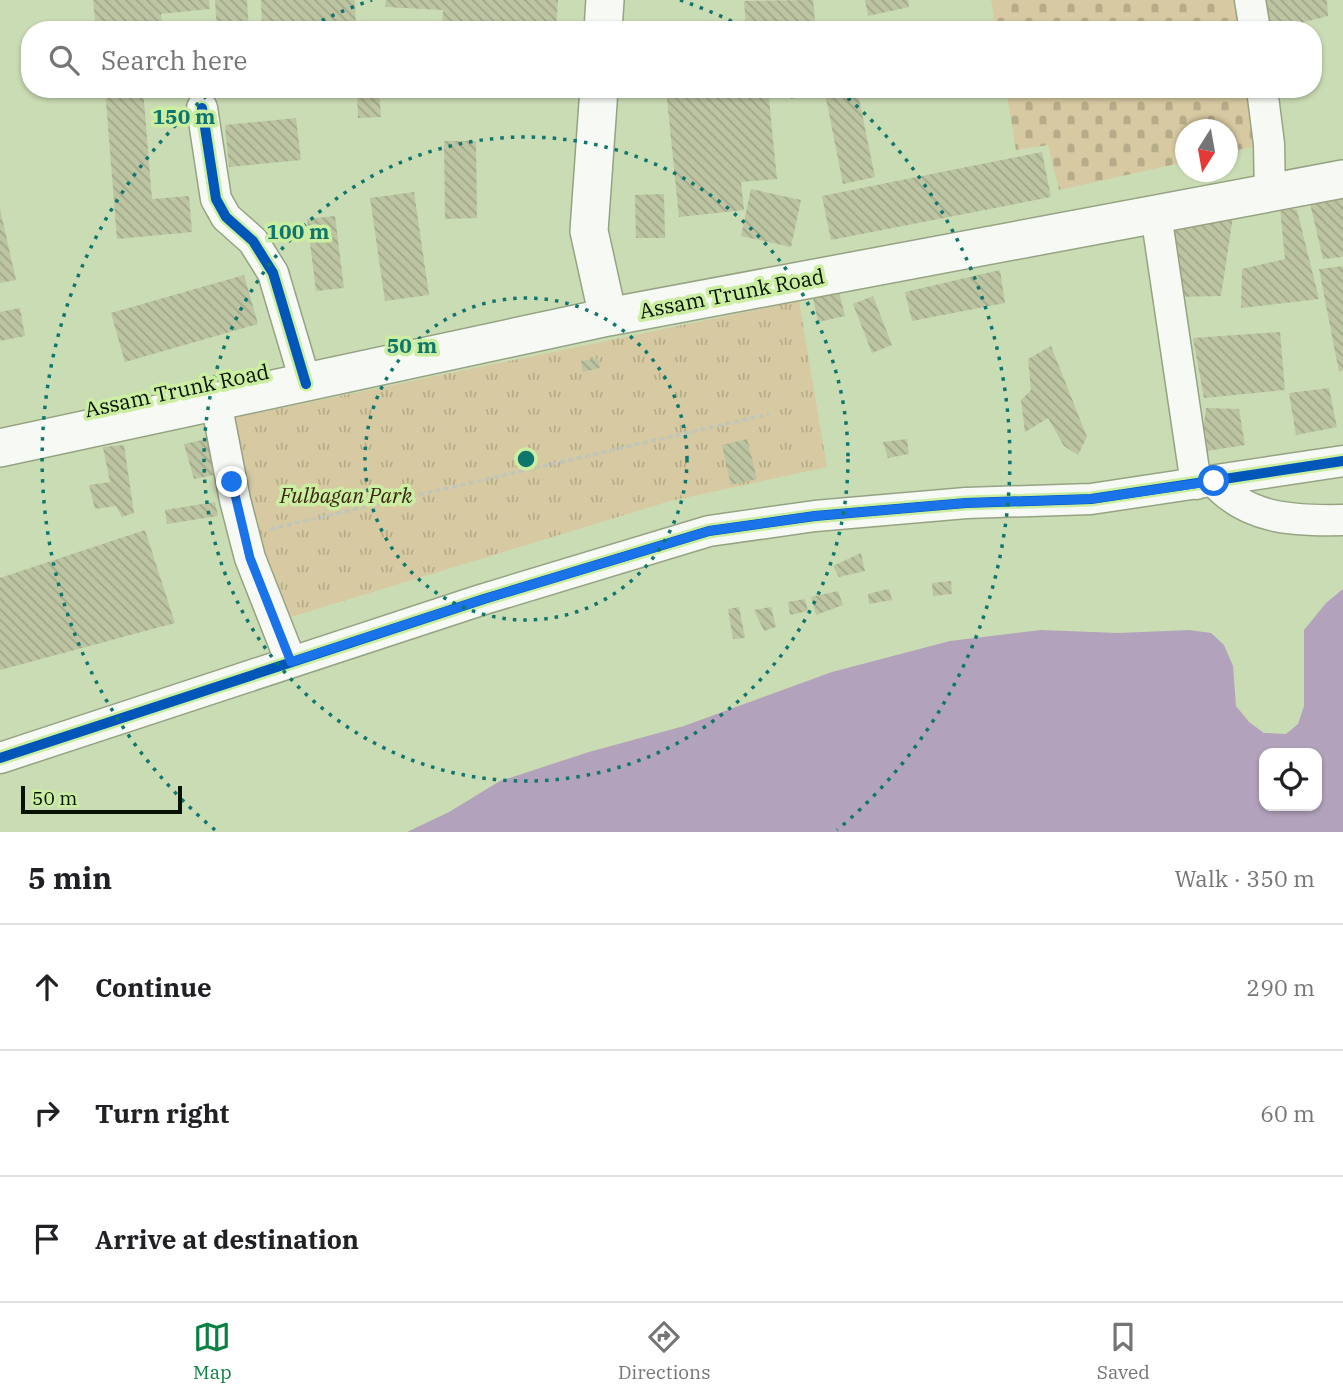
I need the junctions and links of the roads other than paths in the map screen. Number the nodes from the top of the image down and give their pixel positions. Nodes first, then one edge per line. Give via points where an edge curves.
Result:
1 (606, 0) edge
2 (1250, 0) edge
3 (604, 21) edge
4 (1254, 21) edge
5 (598, 98) edge
6 (1263, 98) edge
7 (202, 108) dead end
8 (1343, 180) edge
9 (1269, 194) junction
10 (1156, 214) junction
11 (608, 317) junction
12 (306, 384) junction
13 (216, 402) junction
14 (0, 448) edge
15 (1343, 461) edge
16 (1205, 483) junction
17 (1343, 520) edge
18 (291, 662) junction
19 (0, 758) edge

1 - 3 main road
2 - 4 street
5 - 11 main road via 589,231
6 - 9 street
7 - 12 street via 216,199 226,217 253,241 273,273
8 - 9 main road, Assam Trunk Road
9 - 10 main road, Assam Trunk Road
10 - 11 main road, Assam Trunk Road
10 - 16 street
11 - 12 main road, Assam Trunk Road
12 - 13 main road, Assam Trunk Road
13 - 14 main road, Assam Trunk Road
13 - 18 street via 250,558
15 - 16 street
16 - 17 street via 1244,506 1276,517
16 - 18 street via 1091,499 966,503 709,531
18 - 19 street

